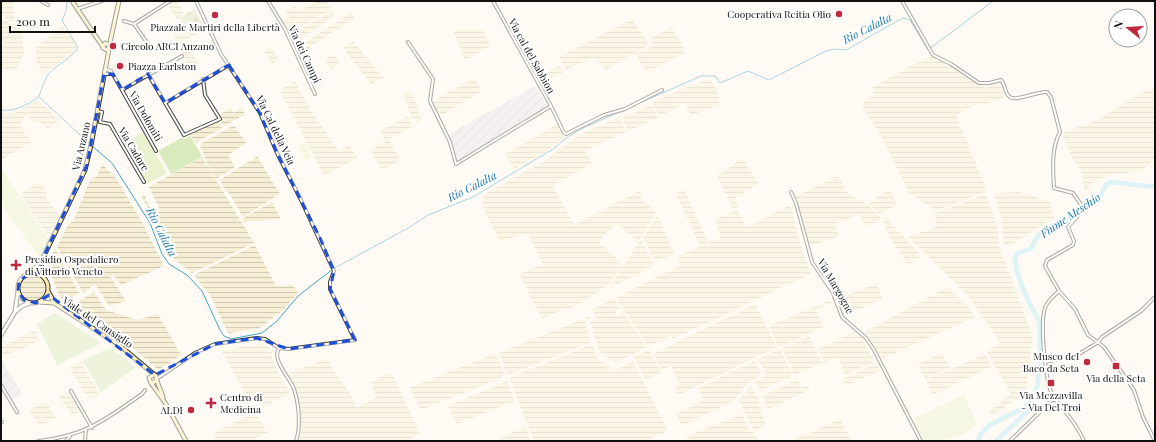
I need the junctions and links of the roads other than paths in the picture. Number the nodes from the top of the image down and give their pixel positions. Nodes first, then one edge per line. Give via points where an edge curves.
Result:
1 (41, 1) edge
2 (72, 1) edge
3 (102, 1) edge
4 (119, 1) edge
5 (170, 1) edge
6 (196, 1) edge
7 (268, 1) edge
8 (493, 1) edge
9 (902, 1) edge
10 (48, 5) dead end
11 (77, 9) junction
12 (124, 21) dead end
13 (134, 24) junction
14 (408, 42) dead end
15 (148, 44) dead end
16 (106, 46) junction
17 (182, 56) dead end
18 (228, 65) junction
19 (105, 68) junction
20 (104, 74) junction
21 (113, 74) junction
22 (148, 74) junction
23 (203, 79) junction
24 (122, 90) junction
25 (662, 90) dead end
26 (315, 94) dead end
27 (165, 102) junction
28 (551, 106) junction
29 (97, 111) junction
30 (156, 151) dead end
31 (144, 182) dead end
32 (791, 192) dead end
33 (41, 262) junction
34 (27, 275) junction
35 (43, 278) junction
36 (47, 290) junction
37 (18, 291) junction
38 (1059, 291) junction
39 (1155, 297) edge
40 (39, 302) junction
41 (30, 303) junction
42 (54, 303) junction
43 (15, 312) junction
44 (1, 335) edge
45 (1099, 342) junction
46 (279, 348) junction
47 (132, 356) junction
48 (1046, 362) junction
49 (156, 377) junction
50 (149, 378) junction
51 (150, 382) junction
52 (1, 385) edge
53 (145, 390) dead end
54 (70, 391) dead end
55 (1054, 398) junction
56 (166, 404) junction
57 (17, 412) dead end
58 (92, 428) junction
59 (86, 430) junction
60 (70, 436) junction
61 (38, 441) edge
62 (66, 441) edge
63 (85, 441) edge
64 (186, 441) edge
65 (296, 441) edge
66 (921, 441) edge
67 (1010, 441) edge
68 (1084, 441) edge
69 (1155, 441) edge

1 - 10 street
2 - 11 main road
3 - 11 street
4 - 16 main road, Via Anzano
5 - 13 street
6 - 18 street, Via Cal della Veia
7 - 26 street, Via dei Campi via 285,29
8 - 28 street, Via cal del Sabbion
9 - 38 street via 933,55 979,83 1001,80 1012,98 1040,91 1047,92 1051,97 1060,132 1055,143 1054,188 1073,193 1084,208 1068,226 1073,245 1045,263
11 - 16 main road via 97,40
12 - 13 street
13 - 15 street
14 - 28 street, Via cal del Sabbion via 433,79 430,101 450,142 456,164
16 - 19 main road, Via Anzano
17 - 22 street
18 - 23 street
18 - 46 street, Via Cal della Veia via 260,112 276,153 334,271 330,289 354,339 288,349
19 - 20 main road, Via Anzano
19 - 21 street
20 - 21 street
20 - 29 main road, Via Anzano
21 - 24 street, Via Dolomiti
22 - 24 street
22 - 27 street
23 - 27 street
23 - 27 street via 205,95 220,119 184,135
24 - 30 street, Via Dolomiti
25 - 28 street via 566,134
29 - 31 street, Via Cadore via 102,112 100,122 110,124
29 - 33 main road, Via Anzano via 91,146 78,187
32 - 66 street, Via Margogne via 812,262 833,293 842,317 860,332 874,350
33 - 34 main road, Via Anzano
33 - 35 main road
34 - 35 main road via 37,274
34 - 37 main road via 19,282
35 - 36 main road
36 - 40 main road via 45,297
36 - 42 main road, Viale del Cansiglio
37 - 41 main road via 21,298
37 - 43 street
38 - 45 street via 1071,303 1088,335
38 - 48 street via 1045,308 1042,331
39 - 45 street via 1140,311 1102,337
40 - 41 main road
40 - 42 main road, Viale del Cansiglio
41 - 43 street
42 - 47 main road, Viale del Cansiglio
43 - 44 street
45 - 48 street via 1077,355
45 - 69 street via 1136,393 1143,417
46 - 49 street via 266,339 257,338 215,344
46 - 65 street via 277,354 295,394 300,425
47 - 49 main road, Viale del Cansiglio
47 - 50 main road, Viale del Cansiglio via 147,371
48 - 55 street via 1046,373
49 - 50 main road
49 - 51 main road via 153,383
49 - 56 main road, Viale del Cansiglio
50 - 51 main road
51 - 56 main road, Viale del Cansiglio
52 - 57 street
53 - 58 street
54 - 58 street
55 - 67 street
55 - 68 street via 1064,408
56 - 64 main road, Viale del Cansiglio
58 - 59 street
59 - 60 street
59 - 63 street
60 - 61 street
60 - 62 street

